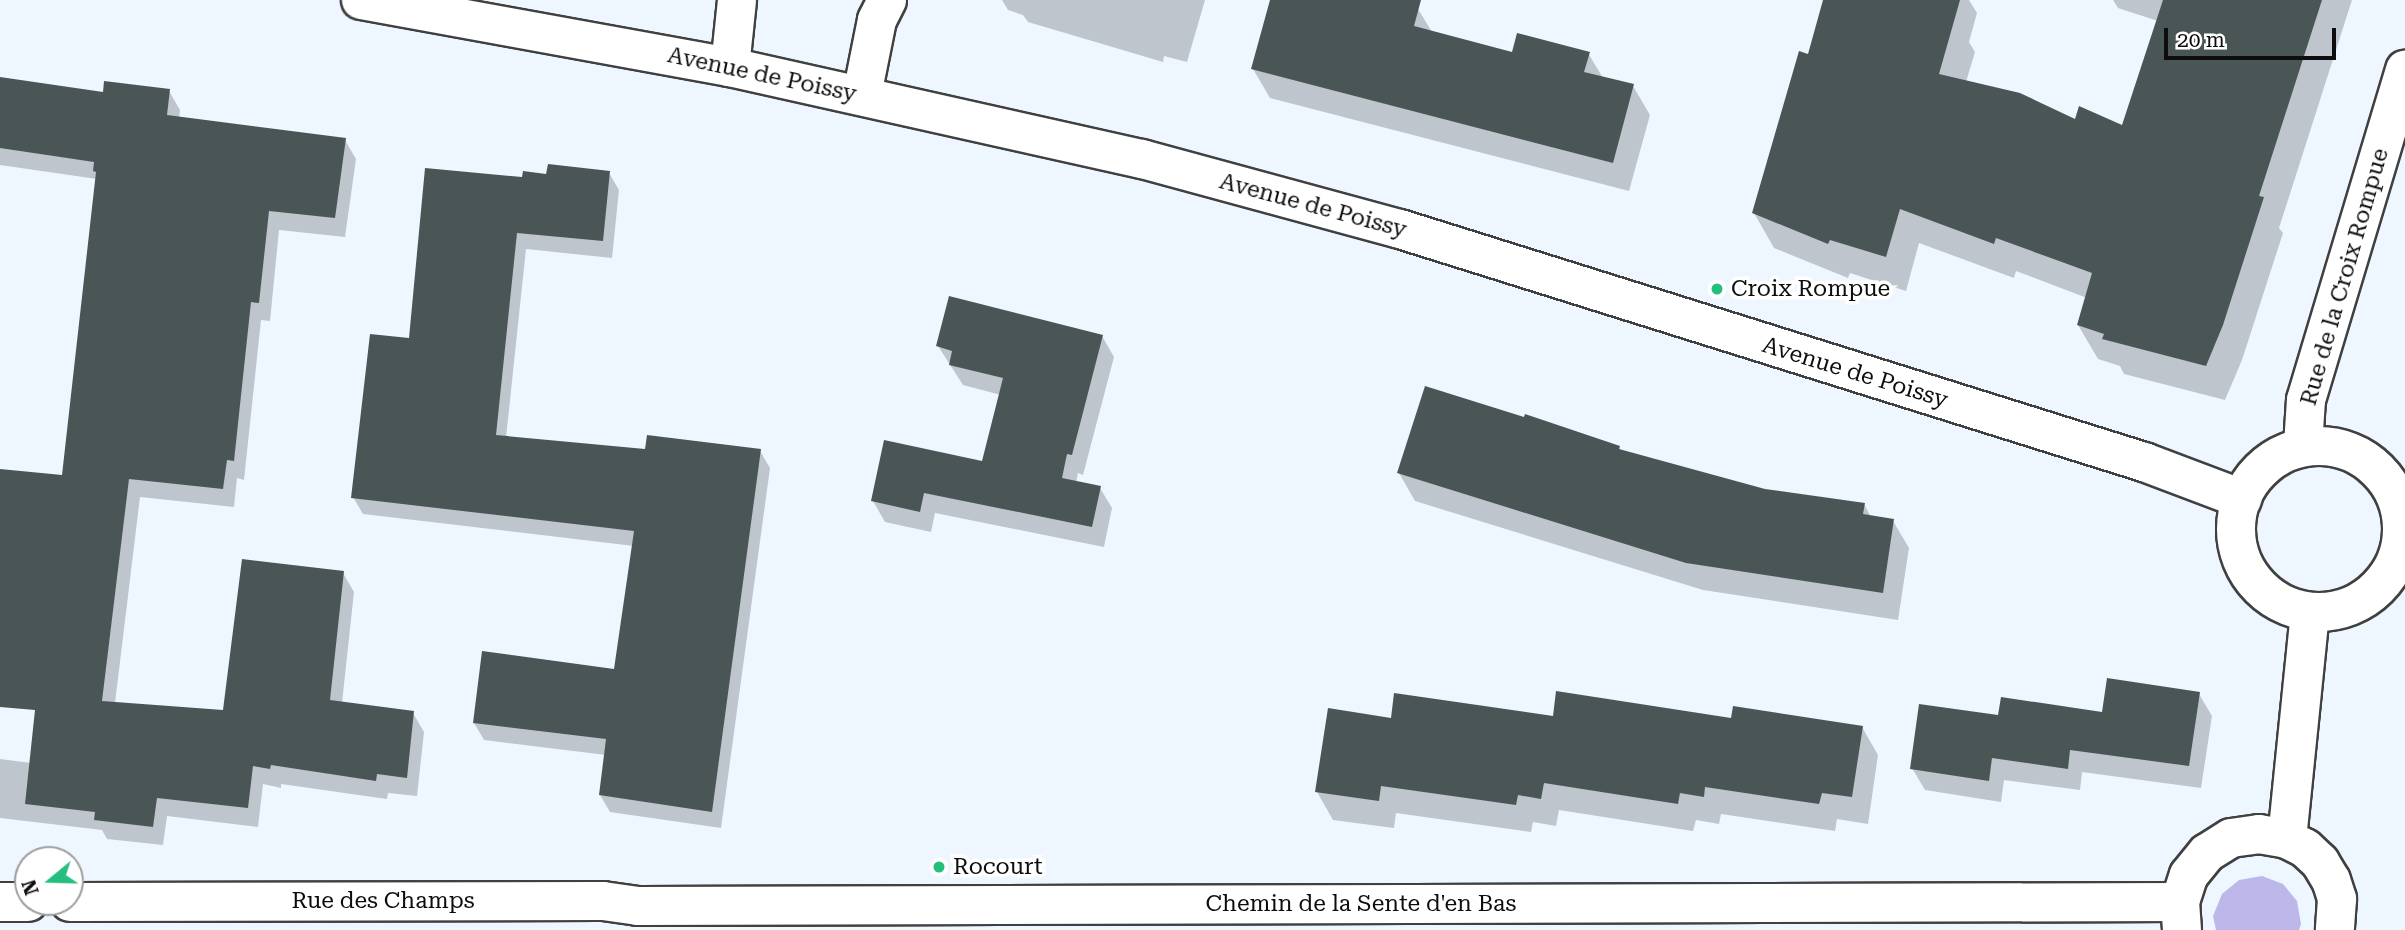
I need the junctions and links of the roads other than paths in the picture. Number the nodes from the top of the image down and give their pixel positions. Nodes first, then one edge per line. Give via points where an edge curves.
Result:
1 (361, 0) edge
2 (737, 0) edge
3 (887, 0) edge
4 (730, 67) junction
5 (2405, 69) edge
6 (862, 95) junction
7 (2303, 446) junction
8 (2242, 499) junction
9 (2401, 557) edge
10 (2310, 612) junction
11 (2287, 839) junction
12 (84, 902) edge
13 (2027, 905) junction
14 (2181, 916) edge
15 (696, 917) edge
16 (636, 918) edge
17 (1007, 918) edge
18 (2346, 926) edge
19 (2105, 930) edge

1 - 4 street, Avenue de Poissy
2 - 4 street
3 - 6 street via 877,20
4 - 6 street, Avenue de Poissy
5 - 7 street, Rue de la Croix Rompue via 2306,400
6 - 8 street, Avenue de Poissy via 1142,159 1400,229 2144,462
7 - 8 street via 2273,459 2250,482
7 - 9 street via 2339,447 2366,459 2388,481 2400,509
8 - 10 street via 2235,531 2241,560 2257,586 2281,604
9 - 10 street via 2375,591 2357,604
10 - 11 street
11 - 14 street via 2259,834 2231,838 2207,853 2189,875
11 - 18 street via 2320,862
12 - 16 street, Rue des Champs via 603,901
13 - 14 street, Chemin de la Sente d'en Bas
13 - 17 street, Chemin de la Sente d'en Bas
13 - 19 street, Chemin de la Sente d'en Bas
15 - 16 street, Rue des Champs
15 - 17 street, Chemin de la Sente d'en Bas

